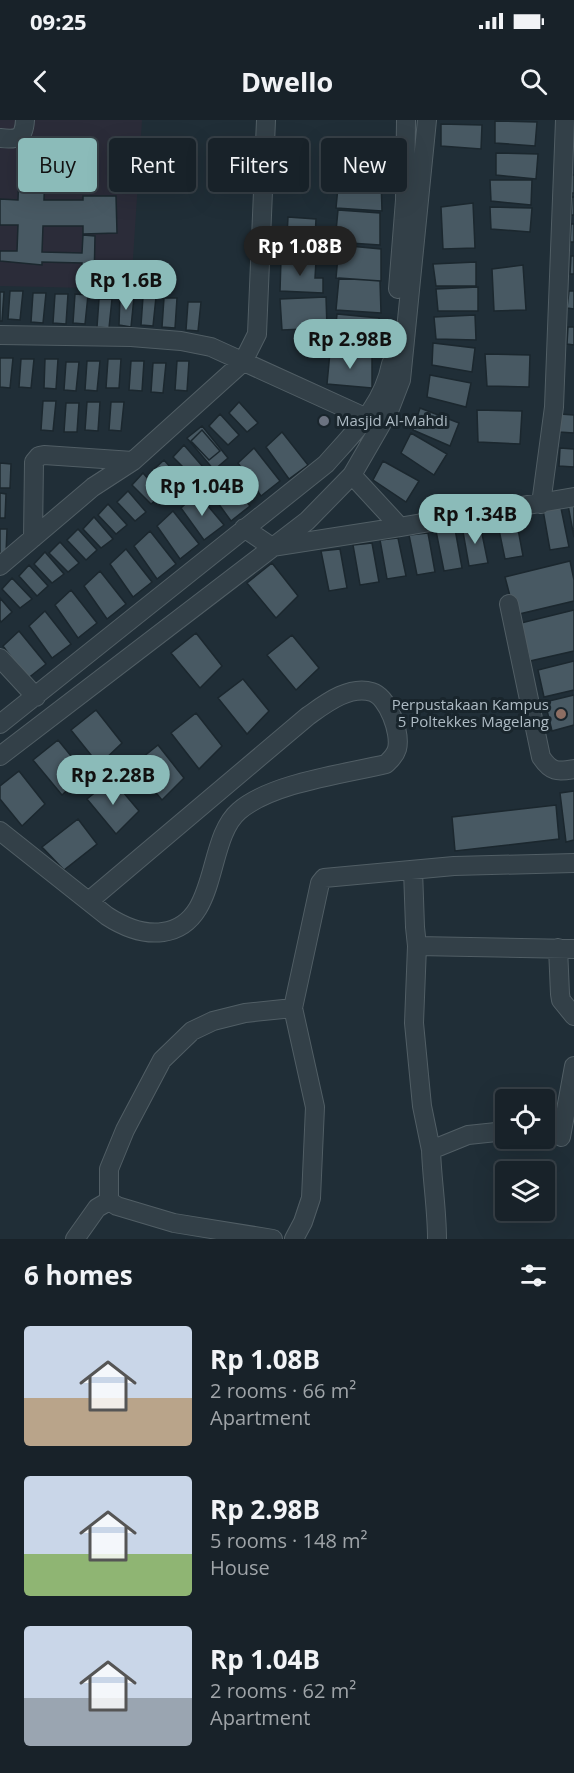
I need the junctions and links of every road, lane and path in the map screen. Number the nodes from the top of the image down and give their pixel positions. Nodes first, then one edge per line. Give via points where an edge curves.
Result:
1 (26, 120) edge
2 (266, 120) edge
3 (406, 120) edge
4 (426, 120) edge
5 (568, 129) edge
6 (0, 138) edge
7 (0, 335) edge
8 (243, 362) junction
9 (367, 418) junction
10 (133, 461) junction
11 (352, 475) junction
12 (574, 497) edge
13 (541, 504) junction
14 (400, 527) junction
15 (244, 528) junction
16 (33, 538) junction
17 (272, 547) junction
18 (0, 566) edge
19 (509, 604) dead end
20 (0, 658) edge
21 (36, 697) junction
22 (0, 724) edge
23 (0, 756) edge
24 (574, 769) edge
25 (0, 831) edge
26 (574, 863) edge
27 (412, 870) junction
28 (89, 901) junction
29 (417, 946) junction
30 (566, 948) edge
31 (293, 1008) junction
32 (574, 1016) edge
33 (574, 1066) edge
34 (495, 1132) edge
35 (560, 1136) edge
36 (431, 1150) junction
37 (103, 1204) junction
38 (77, 1235) edge
39 (273, 1239) edge
40 (294, 1239) edge
41 (437, 1239) edge

1 - 6 street via 20,136 13,140
2 - 8 street via 257,334
3 - 9 street via 405,200 393,355 389,378
4 - 11 street via 401,380 389,411
5 - 13 street via 554,407
7 - 8 street via 181,341
8 - 9 street
8 - 10 street
9 - 15 street via 326,464
10 - 16 street via 93,488
10 - 16 street via 39,456 34,462
11 - 14 street
11 - 17 street via 307,521
12 - 13 street
13 - 14 street
14 - 17 street
15 - 17 street
15 - 21 street
16 - 18 street
17 - 23 street
19 - 24 street via 541,757 549,768
20 - 21 street
21 - 22 street
25 - 28 street
26 - 27 street
27 - 29 street
27 - 31 street via 328,876 321,880
28 - 28 street via 327,702 361,691 383,698 398,736 393,758 386,764 255,798 228,821 204,898 185,924 172,931 135,930 114,921
29 - 30 street
29 - 36 street via 414,1023 422,1106
30 - 32 street via 560,994
31 - 37 street via 245,1012 213,1021 192,1031 162,1059 109,1169
31 - 40 street via 315,1107 310,1198
33 - 35 street
34 - 36 street via 468,1136
36 - 41 street
37 - 38 street
37 - 39 street via 174,1223

